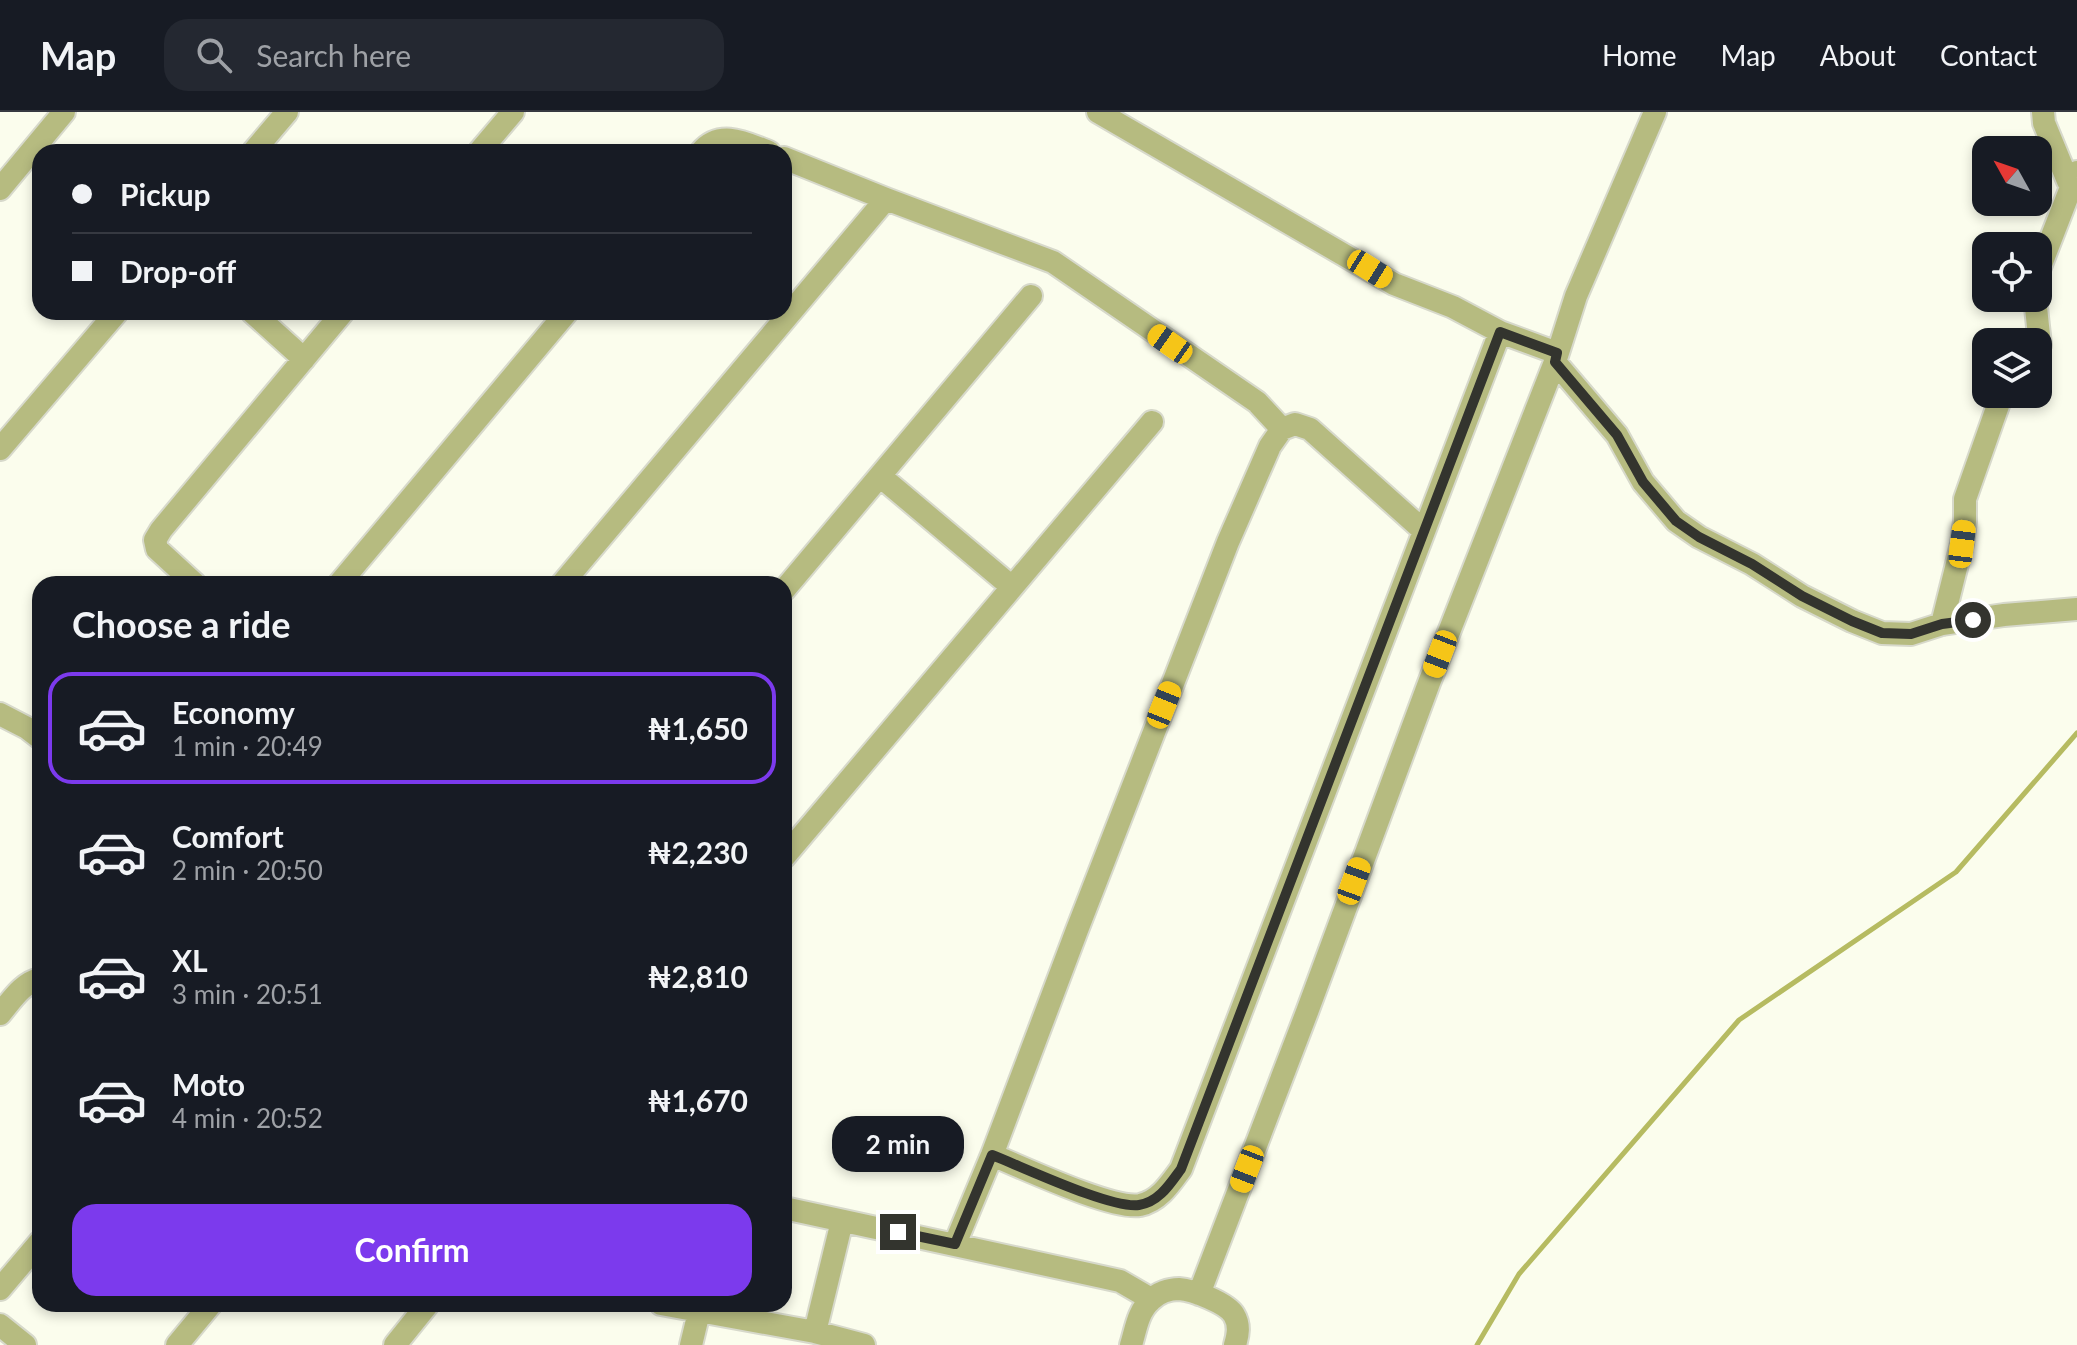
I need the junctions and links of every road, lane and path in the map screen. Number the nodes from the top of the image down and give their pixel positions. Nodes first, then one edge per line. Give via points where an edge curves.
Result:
1 (64, 112) edge
2 (287, 112) edge
3 (513, 112) edge
4 (1098, 112) edge
5 (1655, 112) edge
6 (2043, 112) edge
7 (37, 144) edge
8 (260, 144) edge
9 (486, 144) edge
10 (707, 144) edge
11 (749, 144) edge
12 (32, 150) edge
13 (792, 161) edge
14 (2076, 183) edge
15 (0, 189) edge
16 (886, 199) junction
17 (2052, 239) edge
18 (1031, 296) dead end
19 (792, 311) edge
20 (110, 320) edge
21 (261, 320) edge
22 (336, 320) edge
23 (560, 320) edge
24 (784, 320) edge
25 (1500, 332) junction
26 (1556, 357) junction
27 (304, 359) junction
28 (1997, 408) edge
29 (1152, 422) dead end
30 (1282, 429) junction
31 (0, 449) edge
32 (880, 476) junction
33 (1424, 531) junction
34 (186, 576) edge
35 (346, 576) edge
36 (569, 576) edge
37 (792, 580) edge
38 (1012, 587) junction
39 (2077, 609) edge
40 (1942, 624) junction
41 (0, 714) edge
42 (32, 732) edge
43 (792, 848) edge
44 (32, 981) edge
45 (0, 1014) edge
46 (992, 1155) junction
47 (792, 1210) edge
48 (842, 1221) junction
49 (955, 1244) junction
50 (32, 1251) edge
51 (0, 1289) edge
52 (1199, 1294) junction
53 (1151, 1299) junction
54 (204, 1312) edge
55 (422, 1312) edge
56 (699, 1312) joint
57 (0, 1325) edge
58 (815, 1332) junction
59 (25, 1345) edge
60 (177, 1345) edge
61 (395, 1345) edge
62 (691, 1345) edge
63 (864, 1345) edge
64 (1131, 1345) edge
65 (1235, 1345) edge

1 - 7 street
2 - 8 street
3 - 9 street
4 - 25 street via 1394,284
5 - 26 street via 1576,296
6 - 14 street via 2068,181
10 - 11 street via 734,138
12 - 15 street
13 - 16 street
14 - 17 street
16 - 19 street
16 - 30 street via 1053,262 1257,402
18 - 32 street
20 - 31 street
21 - 27 street
22 - 27 street
23 - 35 street
24 - 36 street
25 - 26 street
25 - 33 street
26 - 40 street via 1617,435 1643,482 1676,521 1699,537 1802,596 1882,633 1911,634
26 - 52 street
27 - 34 street via 155,540 157,549
28 - 40 street via 1965,499 1962,544
29 - 38 street
30 - 33 street via 1295,424 1310,429
30 - 46 street via 1223,556
32 - 37 street
32 - 38 street
33 - 46 street via 1181,1169 1164,1193 1140,1205 1110,1202
38 - 43 street
39 - 40 street
41 - 42 street
44 - 45 street
46 - 49 street
47 - 48 street
48 - 49 street
48 - 58 street
49 - 53 street via 1120,1281
50 - 51 street
52 - 53 street via 1179,1289
52 - 65 street via 1230,1309 1239,1331
53 - 64 street
54 - 60 street
55 - 61 street
56 - 58 street
56 - 62 street
57 - 59 street
58 - 63 street

